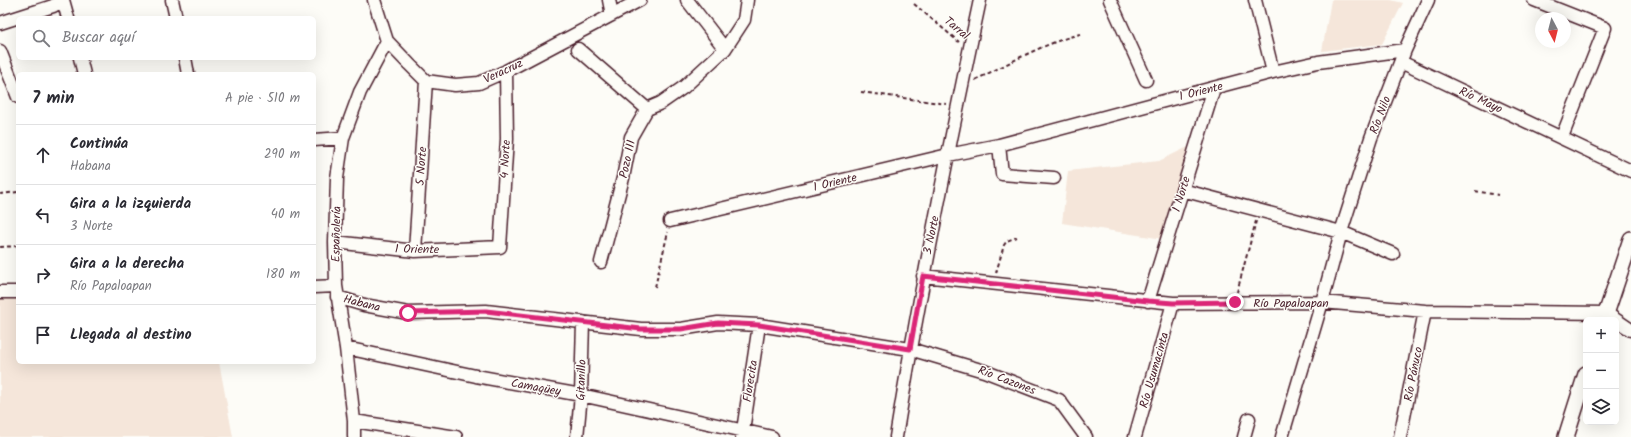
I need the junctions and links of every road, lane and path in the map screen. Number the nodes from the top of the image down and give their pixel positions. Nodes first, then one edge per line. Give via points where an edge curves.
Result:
1 (63, 0) edge
2 (172, 0) edge
3 (374, 0) edge
4 (609, 0) edge
5 (640, 0) edge
6 (688, 0) edge
7 (747, 0) edge
8 (980, 0) edge
9 (1110, 0) edge
10 (1255, 0) edge
11 (1428, 0) edge
12 (1534, 0) edge
13 (914, 4) dead end
14 (612, 15) junction
15 (22, 16) edge
16 (67, 16) edge
17 (176, 16) edge
18 (16, 18) edge
19 (0, 23) edge
20 (1080, 34) dead end
21 (387, 40) junction
22 (578, 49) dead end
23 (725, 49) junction
24 (969, 50) junction
25 (1405, 50) junction
26 (0, 51) edge
27 (80, 60) edge
28 (185, 60) edge
29 (1401, 62) junction
30 (506, 71) junction
31 (84, 72) edge
32 (188, 72) edge
33 (1273, 72) junction
34 (1146, 80) dead end
35 (426, 81) junction
36 (962, 87) junction
37 (1214, 88) junction
38 (16, 92) edge
39 (861, 92) dead end
40 (957, 105) junction
41 (647, 109) junction
42 (1562, 137) junction
43 (343, 138) junction
44 (316, 140) edge
45 (1000, 145) junction
46 (948, 155) junction
47 (1631, 171) edge
48 (1054, 178) dead end
49 (1182, 190) junction
50 (1475, 191) dead end
51 (16, 192) edge
52 (0, 194) edge
53 (1498, 195) dead end
54 (1259, 210) junction
55 (670, 221) joint
56 (1341, 232) junction
57 (1017, 237) dead end
58 (1631, 239) edge
59 (335, 242) junction
60 (16, 246) edge
61 (0, 247) edge
62 (500, 247) joint
63 (415, 251) junction
64 (1393, 254) dead end
65 (602, 262) dead end
66 (923, 276) junction
67 (992, 283) junction
68 (655, 286) dead end
69 (316, 287) edge
70 (0, 292) edge
71 (16, 292) edge
72 (337, 292) junction
73 (1148, 301) junction
74 (1235, 302) junction
75 (1322, 302) junction
76 (1173, 303) junction
77 (1425, 311) junction
78 (1605, 317) edge
79 (582, 322) junction
80 (1619, 324) edge
81 (759, 325) junction
82 (1631, 330) edge
83 (346, 348) junction
84 (910, 349) junction
85 (1583, 383) edge
86 (581, 395) junction
87 (1249, 419) dead end
88 (354, 421) junction
89 (742, 434) edge
90 (354, 437) edge
91 (456, 437) edge
92 (577, 437) edge
93 (772, 437) edge
94 (896, 437) edge
95 (1086, 437) edge
96 (1135, 437) edge
97 (1244, 437) edge
98 (1282, 437) edge
99 (1400, 437) edge
100 (1566, 437) edge

1 - 15 street
1 - 16 street
2 - 17 street
3 - 21 street
4 - 14 street
5 - 14 street, Veracruz
6 - 23 street
7 - 23 street via 744,20
8 - 24 street, 3 Norte
9 - 34 street
10 - 33 street
11 - 25 street, Río Nilo
12 - 42 street via 1606,28
13 - 24 path, Tarral
14 - 30 street, Veracruz
18 - 19 street
20 - 36 path via 1060,39 1031,52
21 - 35 street
21 - 43 street, Españolería via 360,92
22 - 41 street
23 - 41 street via 684,87
24 - 36 street, 3 Norte
25 - 29 street, Río Nilo
25 - 33 street, 1 Oriente via 1318,62
26 - 38 street
27 - 31 street
28 - 32 street
29 - 42 street, Río Mayo
29 - 56 street, Río Nilo via 1371,138
30 - 35 street, Veracruz via 479,83 455,85
30 - 62 street, 4 Norte via 507,139
33 - 37 street, 1 Oriente
35 - 63 street, 5 Norte
36 - 40 street, 3 Norte
37 - 45 street, 1 Oriente
37 - 49 street, 1 Norte
39 - 40 path
40 - 46 street, 3 Norte
41 - 65 street, Pozo 111 via 631,137
42 - 47 street, Río Mayo
43 - 44 street
43 - 59 street, Españolería via 337,178
45 - 46 street, 1 Oriente
45 - 48 street via 1002,174
46 - 55 street, 1 Oriente
46 - 66 street, 3 Norte
49 - 54 street
49 - 73 street, 1 Norte
50 - 53 path
51 - 52 path
54 - 56 street
54 - 74 path
55 - 68 path
56 - 64 street
56 - 75 street, Río Nilo
57 - 67 path via 1004,245
58 - 78 main road
59 - 63 street, 1 Oriente
59 - 72 street, Españolería
60 - 61 path
62 - 63 street, 1 Oriente
66 - 67 street, Río Papaloapan
66 - 84 street, 3 Norte
67 - 73 street, Río Papaloapan
69 - 72 street, Habana
70 - 71 street
72 - 79 street, Habana via 364,305 408,313 486,311
72 - 83 street, Españolería
73 - 76 street, Río Papaloapan
74 - 75 street, Río Papaloapan
74 - 76 street, Río Papaloapan
75 - 77 street, Río Papaloapan
75 - 98 street, Río Nilo
76 - 96 street, Río Usumacinta
77 - 78 street, Río Papaloapan
77 - 99 street, Río Pánuco
79 - 81 street, Habana via 641,329 681,329 718,323
79 - 86 street, Gitanillo
80 - 82 street
81 - 84 street, Habana
81 - 89 street, Florecita
83 - 86 street, Camagüey
83 - 88 street, Españolería
84 - 94 street, 3 Norte
84 - 95 street, Río Cazones via 984,371 1058,400
85 - 100 main road
86 - 89 street, Camagüey
86 - 92 street, Gitanillo
87 - 97 street
88 - 90 street, Españolería
88 - 91 street
89 - 93 street, Camagüey

